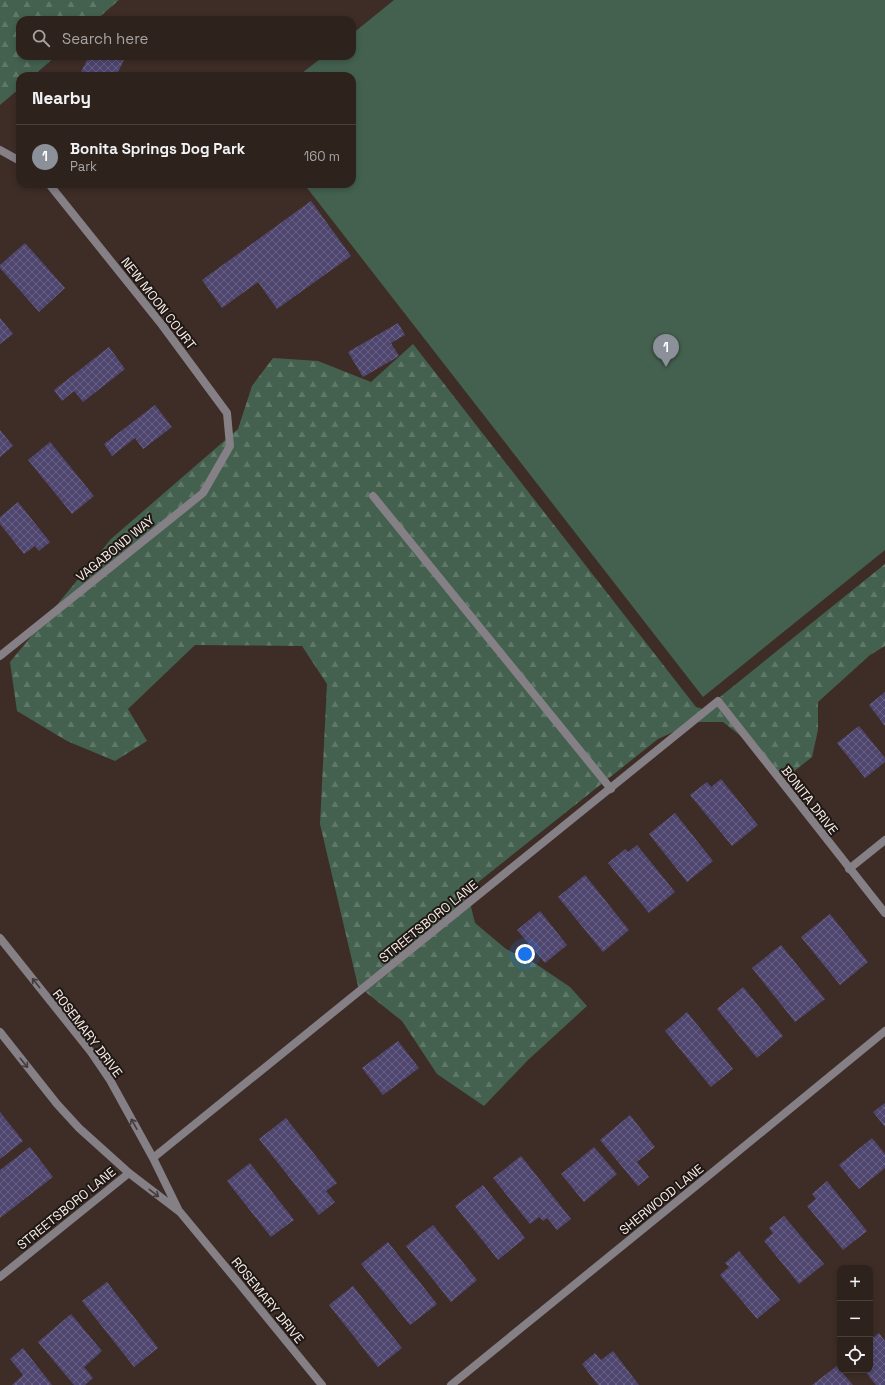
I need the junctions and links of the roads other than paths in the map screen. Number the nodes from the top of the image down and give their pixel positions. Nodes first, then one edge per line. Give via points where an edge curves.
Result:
1 (0, 150) edge
2 (16, 158) edge
3 (51, 188) edge
4 (230, 446) joint
5 (373, 496) dead end
6 (0, 656) edge
7 (718, 701) joint
8 (611, 789) junction
9 (885, 840) edge
10 (849, 869) junction
11 (885, 913) edge
12 (0, 938) edge
13 (885, 1031) edge
14 (0, 1032) edge
15 (153, 1158) junction
16 (129, 1173) junction
17 (180, 1212) junction
18 (0, 1277) edge
19 (322, 1385) edge
20 (451, 1385) edge

1 - 2 street
3 - 4 street, NEW MOON COURT via 162,325 227,413
4 - 6 street, VAGABOND WAY via 203,494
5 - 8 street
7 - 8 street, STREETSBORO LANE
7 - 10 street, BONITA DRIVE
8 - 15 street, STREETSBORO LANE
9 - 10 street
10 - 11 street, BONITA DRIVE
15 -> 12 street, ROSEMARY DRIVE via 110,1080 91,1052
13 - 20 street, SHERWOOD LANE
14 -> 16 street, ROSEMARY DRIVE via 79,1128
15 - 17 street, ROSEMARY DRIVE
16 -> 17 street, ROSEMARY DRIVE
16 - 18 street, STREETSBORO LANE
17 - 19 street, ROSEMARY DRIVE

